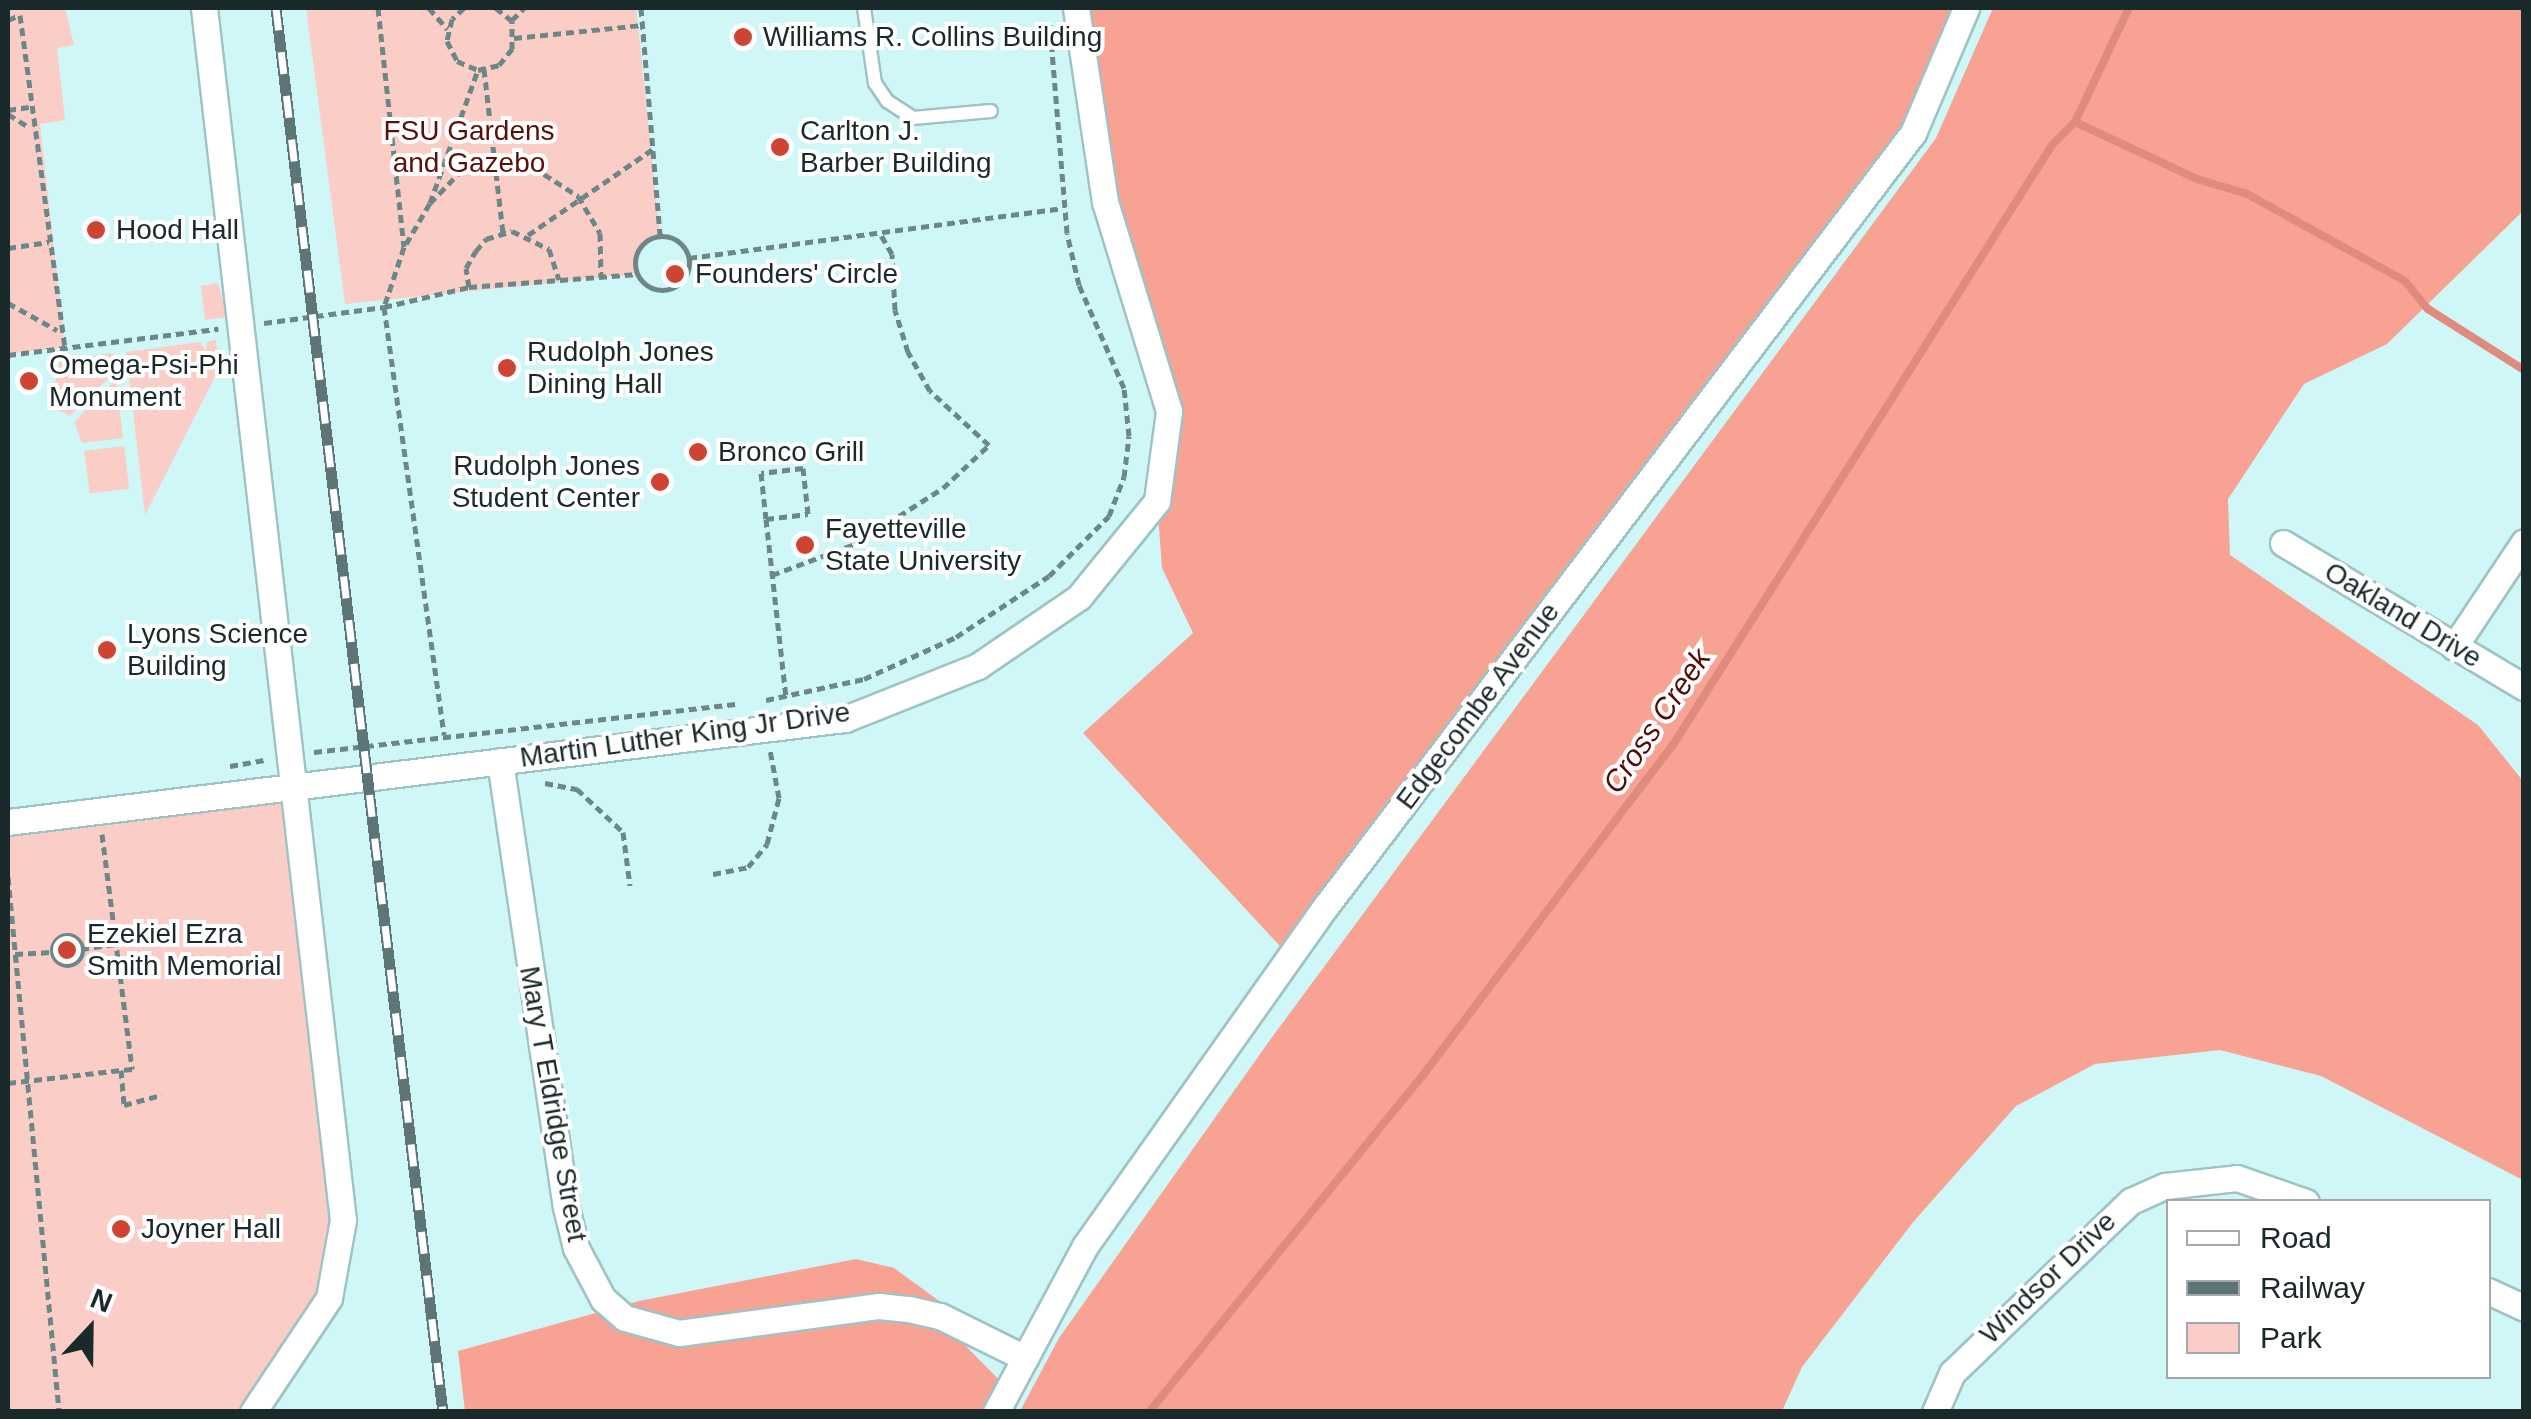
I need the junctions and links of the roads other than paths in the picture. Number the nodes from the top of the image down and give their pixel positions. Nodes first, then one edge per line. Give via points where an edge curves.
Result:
1 (204, 8) edge
2 (864, 8) edge
3 (1076, 8) edge
4 (1966, 8) edge
5 (991, 111) dead end
6 (2524, 542) edge
7 (2282, 543) dead end
8 (2454, 647) junction
9 (2524, 687) edge
10 (510, 759) junction
11 (292, 786) junction
12 (8, 822) edge
13 (2297, 1199) edge
14 (2491, 1292) edge
15 (2524, 1308) edge
16 (1025, 1358) junction
17 (253, 1412) edge
18 (996, 1412) edge
19 (1936, 1412) edge

1 - 11 street
2 - 5 lane via 875,83 887,101 913,118
3 - 10 street, Martin Luther King Jr Drive via 1105,202 1169,412 1157,501 1079,597 978,666 844,718
4 - 16 street, Edgecombe Avenue via 1914,132 1326,906 1086,1246
6 - 8 street
7 - 8 street, Oakland Drive
8 - 9 street, Oakland Drive
10 - 11 street, Martin Luther King Jr Drive
10 - 16 street, Mary T Eldridge Street via 566,1206 576,1248 603,1299 625,1318 679,1333 879,1306 909,1309 940,1316
11 - 12 street, Martin Luther King Jr Drive
11 - 17 street via 343,1242 329,1298
13 - 19 street, Windsor Drive via 2237,1178 2182,1182 2131,1201 1952,1373
14 - 15 street
16 - 18 street, Edgecombe Avenue

